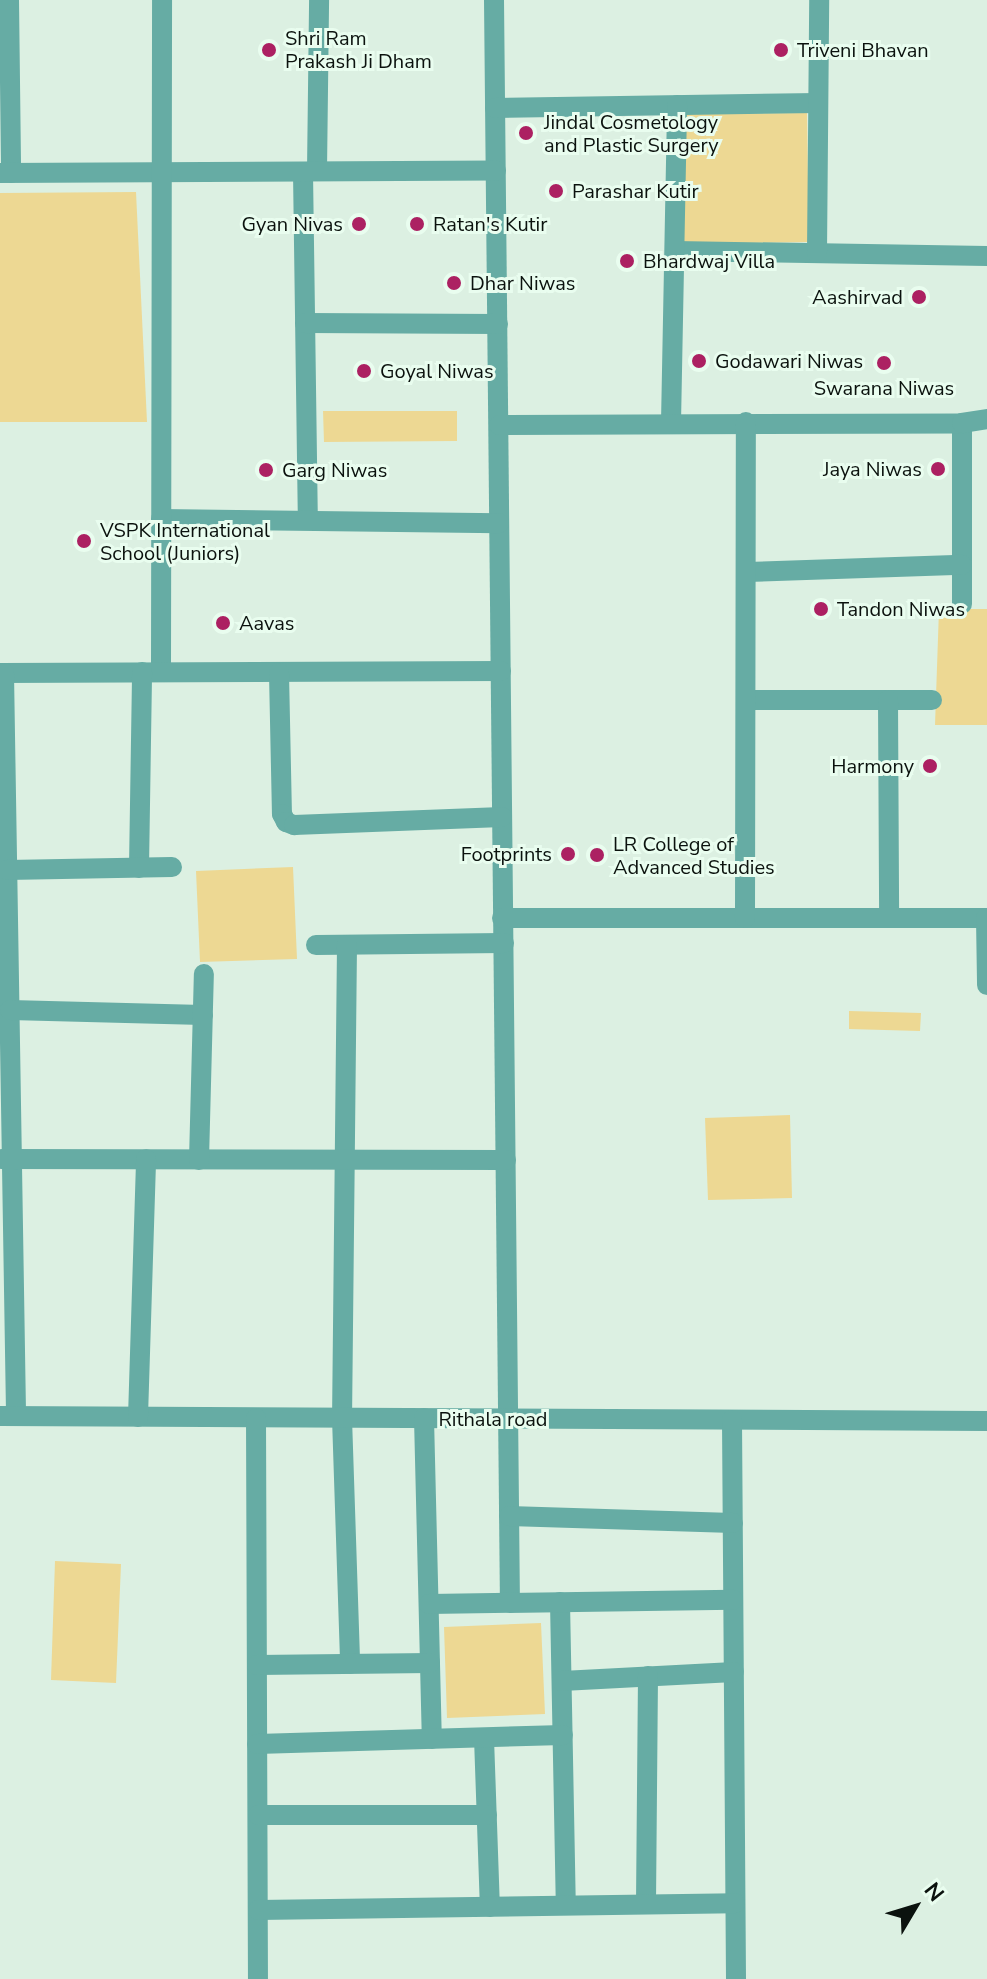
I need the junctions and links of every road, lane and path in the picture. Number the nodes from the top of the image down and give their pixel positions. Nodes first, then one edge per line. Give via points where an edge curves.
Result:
1 (9, 0) edge
2 (162, 0) edge
3 (319, 0) edge
4 (494, 0) edge
5 (819, 0) edge
6 (818, 103) junction
7 (677, 105) junction
8 (495, 108) junction
9 (496, 170) junction
10 (310, 171) junction
11 (160, 172) junction
12 (5, 173) edge
13 (675, 251) junction
14 (817, 253) junction
15 (987, 256) edge
16 (305, 323) junction
17 (498, 324) junction
18 (987, 405) edge
19 (987, 419) edge
20 (746, 422) junction
21 (671, 423) junction
22 (962, 423) junction
23 (499, 425) junction
24 (161, 519) junction
25 (308, 520) junction
26 (499, 523) junction
27 (962, 565) junction
28 (746, 572) junction
29 (962, 604) dead end
30 (501, 671) junction
31 (152, 672) junction
32 (2, 673) edge
33 (279, 673) junction
34 (746, 700) junction
35 (888, 700) junction
36 (932, 700) dead end
37 (502, 817) junction
38 (172, 867) dead end
39 (139, 868) junction
40 (7, 870) junction
41 (502, 918) junction
42 (745, 918) junction
43 (889, 918) junction
44 (986, 918) edge
45 (504, 943) junction
46 (316, 945) dead end
47 (347, 945) junction
48 (204, 974) dead end
49 (987, 985) edge
50 (10, 1010) junction
51 (203, 1015) junction
52 (6, 1159) edge
53 (146, 1159) junction
54 (199, 1160) junction
55 (345, 1160) junction
56 (506, 1160) junction
57 (8, 1416) edge
58 (138, 1417) junction
59 (256, 1418) junction
60 (342, 1418) junction
61 (424, 1418) junction
62 (508, 1419) junction
63 (732, 1420) junction
64 (987, 1421) edge
65 (509, 1516) junction
66 (733, 1523) junction
67 (733, 1600) junction
68 (560, 1602) junction
69 (510, 1603) junction
70 (429, 1604) junction
71 (430, 1663) junction
72 (350, 1664) junction
73 (257, 1665) junction
74 (734, 1672) junction
75 (648, 1676) junction
76 (562, 1681) junction
77 (563, 1735) junction
78 (484, 1738) junction
79 (432, 1739) junction
80 (257, 1744) junction
81 (258, 1815) junction
82 (487, 1815) junction
83 (735, 1903) junction
84 (646, 1904) junction
85 (566, 1905) junction
86 (490, 1907) junction
87 (258, 1910) junction
88 (258, 1979) edge
89 (736, 1979) edge

1 - 12 street
2 - 11 street
3 - 10 street
4 - 8 street
5 - 6 street
6 - 7 street
6 - 14 street
7 - 8 street
7 - 13 street
8 - 9 street
9 - 10 street
9 - 17 street
10 - 11 street
10 - 16 street
11 - 12 street
11 - 24 street
13 - 14 street
13 - 21 street
14 - 15 street
16 - 17 street
16 - 25 street
17 - 23 street
18 - 19 street
19 - 22 street
20 - 21 street
20 - 22 street
20 - 28 street
21 - 23 street
22 - 27 street
23 - 26 street
24 - 25 street
24 - 31 street
25 - 26 street
26 - 30 street
27 - 28 street
27 - 29 street
28 - 34 street
30 - 33 street
30 - 37 street
31 - 32 street
31 - 33 street
31 - 39 street
32 - 40 street
33 - 37 street via 286,822
34 - 35 street
34 - 42 street
35 - 36 street
35 - 43 street
37 - 41 street
38 - 39 street
39 - 40 street
40 - 50 street
41 - 42 street
41 - 45 street
42 - 43 street
43 - 44 street
44 - 49 street
45 - 47 street
45 - 56 street
46 - 47 street
47 - 55 street
48 - 51 street
50 - 51 street
50 - 52 street
51 - 54 street
52 - 53 street
52 - 57 street
53 - 54 street
53 - 58 street
54 - 55 street
55 - 56 street
55 - 60 street
56 - 62 street
57 - 58 street, Rithala road
58 - 59 street, Rithala road
59 - 60 street, Rithala road
59 - 73 street
60 - 61 street, Rithala road
60 - 72 street
61 - 62 street, Rithala road
61 - 70 street
62 - 63 street, Rithala road
62 - 65 street
63 - 64 street, Rithala road
63 - 66 street
65 - 66 street
65 - 69 street
66 - 67 street
67 - 68 street
67 - 74 street
68 - 69 street
68 - 76 street
69 - 70 street
70 - 71 street
71 - 72 street
71 - 79 street
72 - 73 street
73 - 80 street
74 - 75 street
74 - 83 street
75 - 76 street
75 - 84 street
76 - 77 street
77 - 78 street
77 - 85 street
78 - 79 street
78 - 82 street
79 - 80 street
80 - 81 street
81 - 82 street
81 - 87 street
82 - 86 street
83 - 84 street
83 - 89 street
84 - 85 street
85 - 86 street
86 - 87 street
87 - 88 street

